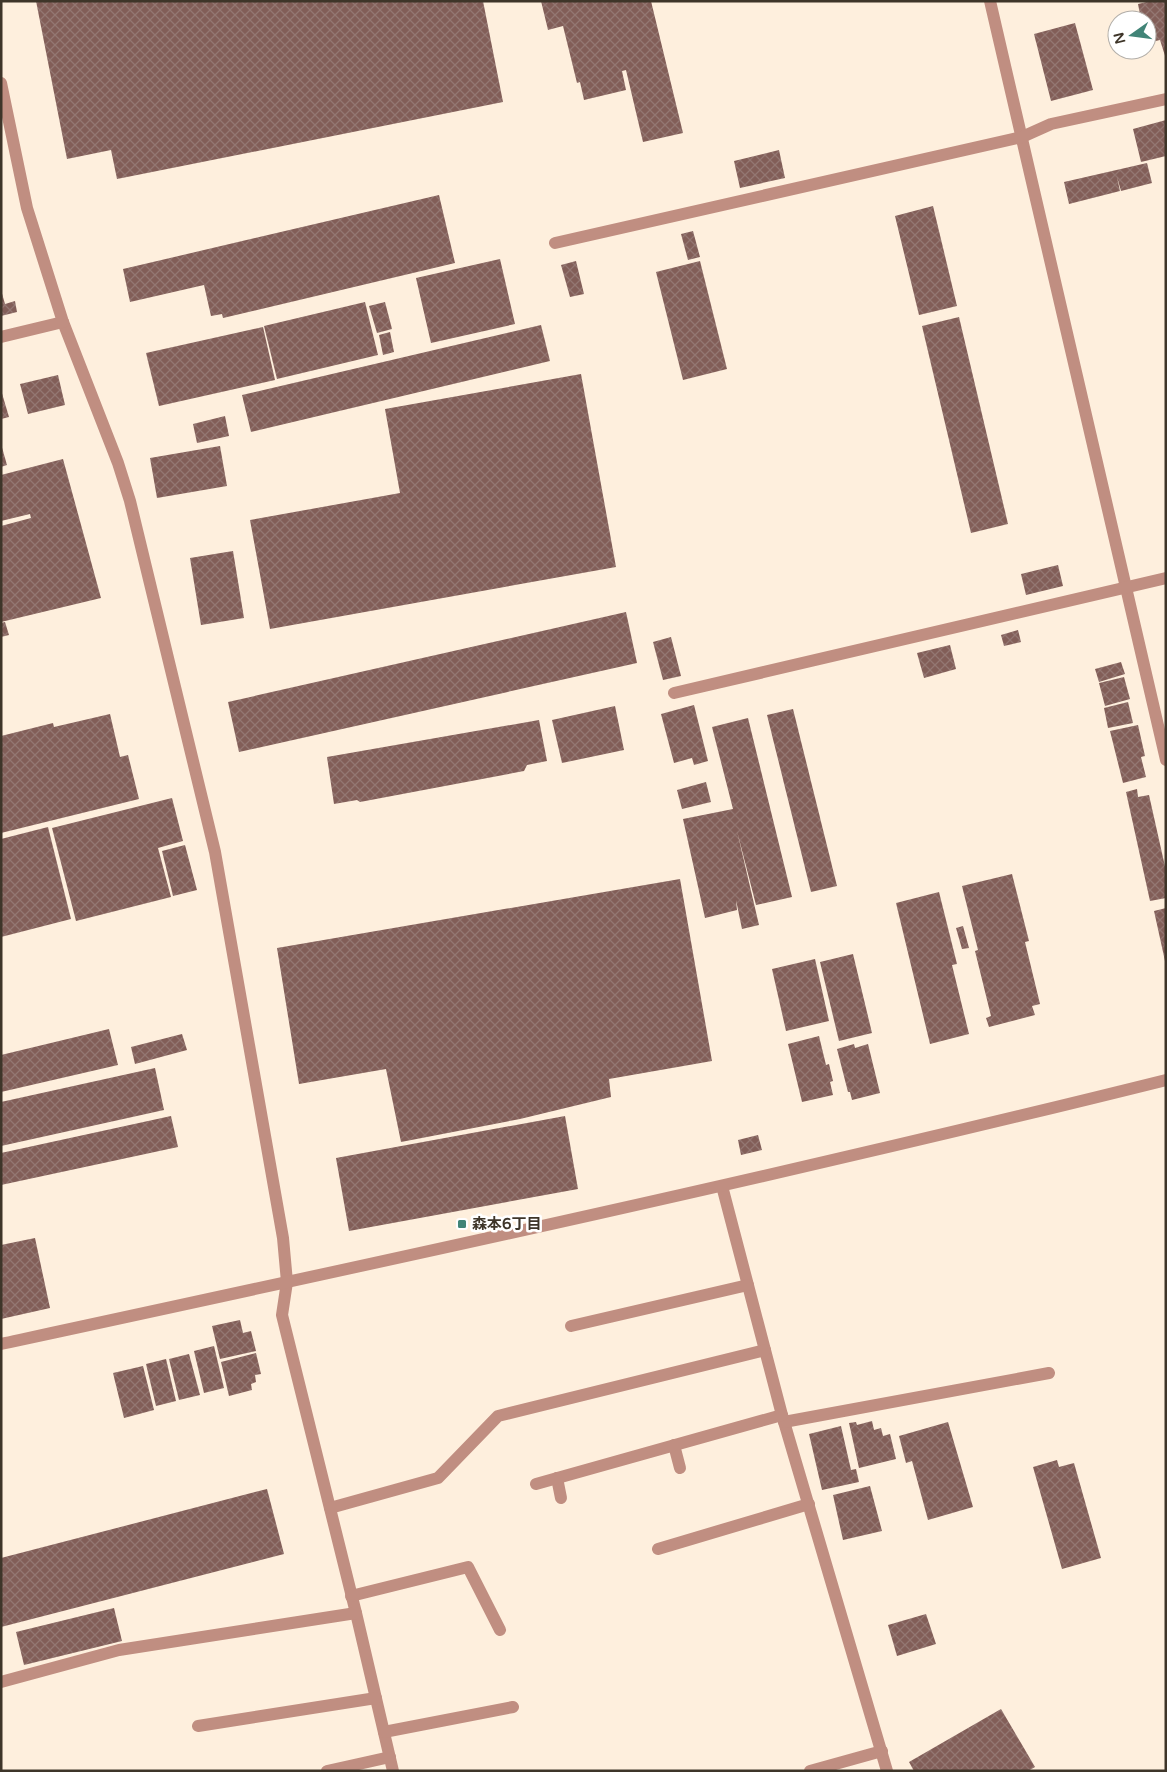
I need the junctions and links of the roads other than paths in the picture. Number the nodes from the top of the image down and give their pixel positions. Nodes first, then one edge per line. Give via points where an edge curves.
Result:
1 (990, 1) edge
2 (1, 83) edge
3 (1166, 98) edge
4 (1022, 137) junction
5 (556, 243) dead end
6 (63, 322) junction
7 (1, 337) edge
8 (1166, 578) edge
9 (1126, 587) junction
10 (674, 693) dead end
11 (1166, 760) edge
12 (1166, 1080) edge
13 (722, 1186) junction
14 (287, 1282) junction
15 (748, 1285) junction
16 (571, 1326) dead end
17 (1, 1344) edge
18 (765, 1350) junction
19 (1049, 1373) dead end
20 (783, 1419) junction
21 (674, 1445) junction
22 (680, 1468) dead end
23 (557, 1478) junction
24 (536, 1484) dead end
25 (562, 1498) dead end
26 (809, 1504) junction
27 (330, 1508) junction
28 (658, 1549) dead end
29 (351, 1596) junction
30 (356, 1613) junction
31 (500, 1630) dead end
32 (1, 1682) edge
33 (376, 1698) junction
34 (512, 1706) dead end
35 (198, 1726) dead end
36 (384, 1732) junction
37 (882, 1751) junction
38 (390, 1757) junction
39 (327, 1771) edge
40 (393, 1771) edge
41 (810, 1771) edge
42 (887, 1771) edge

1 - 4 street
2 - 6 street via 27,208
3 - 4 street via 1051,124
4 - 5 street
4 - 9 street
6 - 7 street
6 - 14 street via 130,501 215,852 283,1238
8 - 9 street
9 - 10 street
9 - 11 street
12 - 13 street
13 - 14 street
13 - 15 street
14 - 17 street
14 - 27 street via 282,1315
15 - 16 street
15 - 18 street
18 - 20 street
18 - 27 street via 498,1416 438,1478
19 - 20 street
20 - 21 street
20 - 26 street
21 - 22 street
21 - 23 street
23 - 24 street
23 - 25 street
26 - 28 street
26 - 37 street
27 - 29 street
29 - 30 street
29 - 31 street via 468,1567
30 - 32 street via 119,1650
30 - 33 street
33 - 35 street
33 - 36 street
34 - 36 street
36 - 38 street
37 - 41 street
37 - 42 street
38 - 39 street
38 - 40 street

